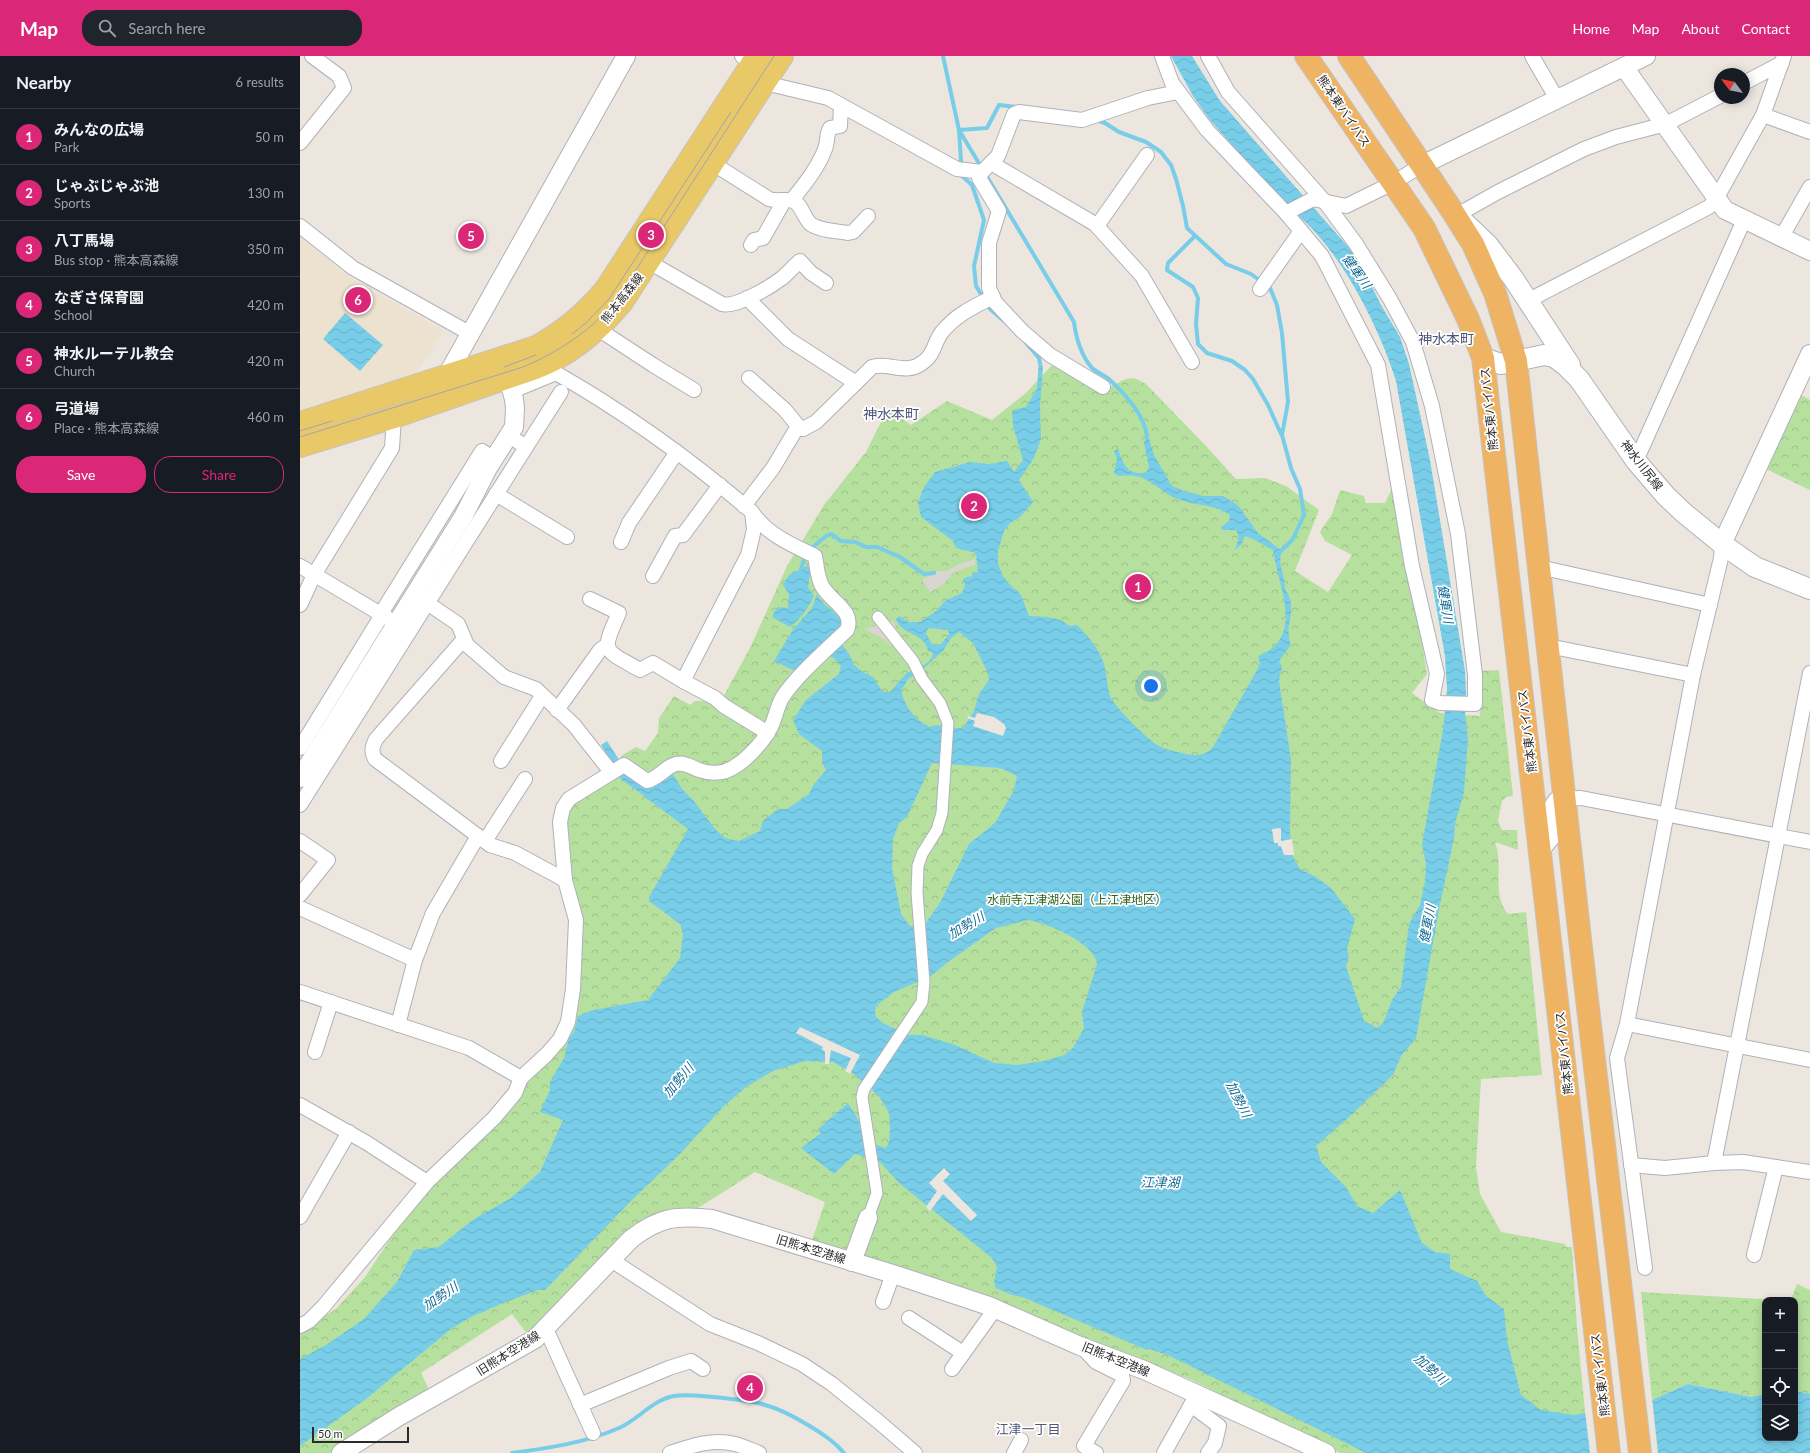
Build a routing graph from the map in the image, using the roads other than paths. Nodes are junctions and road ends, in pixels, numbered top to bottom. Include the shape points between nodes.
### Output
1 (312, 56) edge
2 (626, 56) edge
3 (782, 56) edge
4 (1162, 56) edge
5 (1208, 56) edge
6 (1306, 56) edge
7 (1349, 56) edge
8 (1532, 56) edge
9 (1646, 56) edge
10 (750, 59) edge
11 (1783, 60) edge
12 (1624, 67) junction
13 (1750, 79) edge
14 (764, 83) junction
15 (1178, 92) junction
16 (1557, 99) junction
17 (1714, 99) edge
18 (841, 107) junction
19 (1763, 115) junction
20 (1666, 124) junction
21 (1810, 132) edge
22 (300, 143) edge
23 (1147, 156) dead end
24 (712, 164) junction
25 (1422, 165) junction
26 (986, 167) junction
27 (1393, 183) junction
28 (1810, 187) edge
29 (1716, 199) junction
30 (788, 201) junction
31 (1319, 201) junction
32 (1454, 212) junction
33 (1286, 213) junction
34 (868, 216) dead end
35 (1744, 220) junction
36 (300, 226) edge
37 (1097, 226) junction
38 (1301, 231) junction
39 (1782, 238) junction
40 (751, 245) dead end
41 (1810, 251) edge
42 (649, 262) junction
43 (826, 283) dead end
44 (1260, 289) dead end
45 (993, 297) junction
46 (747, 298) junction
47 (1527, 301) junction
48 (598, 329) junction
49 (471, 334) junction
50 (1810, 354) edge
51 (1483, 358) junction
52 (1516, 361) junction
53 (1192, 362) dead end
54 (507, 376) junction
55 (446, 377) junction
56 (749, 378) dead end
57 (1579, 378) junction
58 (856, 383) junction
59 (1103, 387) dead end
60 (694, 390) dead end
61 (561, 392) dead end
62 (394, 417) junction
63 (300, 423) edge
64 (798, 426) junction
65 (508, 435) junction
66 (300, 446) edge
67 (526, 447) junction
68 (677, 452) junction
69 (494, 459) junction
70 (1636, 461) junction
71 (720, 485) junction
72 (496, 494) junction
73 (748, 509) junction
74 (567, 537) dead end
75 (621, 542) dead end
76 (1722, 544) junction
77 (300, 566) edge
78 (1540, 567) junction
79 (314, 575) junction
80 (653, 576) dead end
81 (1810, 589) edge
82 (421, 599) junction
83 (590, 599) dead end
84 (300, 605) edge
85 (1710, 605) junction
86 (878, 617) dead end
87 (390, 619) junction
88 (464, 639) junction
89 (607, 645) junction
90 (1548, 646) junction
91 (1810, 673) edge
92 (1693, 675) junction
93 (683, 681) junction
94 (542, 696) junction
95 (557, 710) junction
96 (768, 732) junction
97 (300, 748) edge
98 (501, 761) dead end
99 (617, 769) junction
100 (300, 778) edge
101 (525, 779) dead end
102 (1565, 797) junction
103 (300, 806) edge
104 (1667, 815) junction
105 (1778, 836) junction
106 (482, 839) junction
107 (300, 841) edge
108 (1810, 842) edge
109 (1541, 852) junction
110 (565, 880) junction
111 (300, 895) edge
112 (300, 908) edge
113 (415, 960) junction
114 (300, 992) edge
115 (331, 1002) junction
116 (1627, 1024) junction
117 (398, 1025) junction
118 (1736, 1045) junction
119 (315, 1052) dead end
120 (1617, 1058) junction
121 (1810, 1060) edge
122 (1595, 1062) junction
123 (521, 1078) junction
124 (300, 1105) edge
125 (348, 1132) junction
126 (1714, 1162) junction
127 (1631, 1165) junction
128 (1776, 1167) junction
129 (1810, 1172) edge
130 (427, 1182) junction
131 (300, 1216) edge
132 (868, 1218) joint
133 (1754, 1255) dead end
134 (611, 1260) junction
135 (852, 1262) junction
136 (1645, 1268) dead end
137 (893, 1274) junction
138 (883, 1302) dead end
139 (995, 1309) junction
140 (909, 1318) dead end
141 (300, 1326) edge
142 (546, 1329) junction
143 (1080, 1346) junction
144 (963, 1353) junction
145 (703, 1369) dead end
146 (952, 1369) dead end
147 (1194, 1400) junction
148 (580, 1404) junction
149 (592, 1433) dead end
150 (1021, 1440) dead end
151 (1086, 1451) edge
152 (679, 1452) edge
153 (341, 1453) edge
154 (759, 1453) edge
155 (915, 1453) edge
156 (1014, 1453) edge
157 (1164, 1453) edge
158 (1208, 1453) edge
159 (1326, 1453) edge
160 (1609, 1453) edge
161 (1640, 1453) edge

1 - 22 street via 339,76 344,88
2 - 49 street
3 - 14 main road, 熊本高森線
4 - 15 street
5 - 31 street via 1228,92
6 - 27 highway, 熊本東バイパス
7 - 25 highway
8 - 16 street
9 - 12 street
10 - 14 street
10 - 54 main road, 熊本高森線 via 606,290 566,329 536,347
11 - 13 street
11 - 19 street
12 - 16 street
12 - 20 street
14 - 18 street via 828,98
14 - 24 main road, 熊本高森線
15 - 26 street via 1148,98 1082,120 1019,112 1014,114 998,156
15 - 33 street via 1207,130
16 - 25 street
17 - 20 street
18 - 26 street via 957,169
18 - 30 street via 840,126 830,128 825,149 811,176
19 - 21 street
19 - 29 street
20 - 29 street
20 - 32 street via 1616,137 1584,149
23 - 37 street
24 - 30 street via 769,199
24 - 42 main road, 熊本高森線
25 - 27 street
25 - 32 highway
26 - 37 street
26 - 45 street via 980,178 999,211 989,243 990,288
27 - 31 street via 1346,206
27 - 51 highway, 熊本東バイパス via 1424,228 1468,319
28 - 39 street
29 - 35 street via 1726,210
29 - 47 street via 1709,207
30 - 34 street via 796,203 808,221 818,228 853,232
30 - 40 street via 763,238 754,240
31 - 33 street
31 - 38 street via 1360,250 1413,342 1432,406 1458,534 1475,675 1475,704 1440,703 1432,700 1437,674 1412,566 1378,365 1322,256
32 - 47 main road via 1488,245
32 - 52 highway via 1473,244 1495,293
33 - 38 street
35 - 39 street
35 - 70 street
36 - 49 street via 354,268
37 - 53 street via 1142,276
38 - 44 street
39 - 41 street
42 - 46 street via 722,304 728,306
42 - 48 main road, 熊本高森線 via 622,302
43 - 46 street via 811,273 800,261 781,278
45 - 58 street via 960,314 949,324 927,360 915,367 904,368 879,364 872,367
45 - 59 street via 1022,331 1050,355
46 - 58 street via 788,338
47 - 57 main road
48 - 54 main road, 熊本高森線 via 553,361
48 - 60 street
49 - 55 street
50 - 76 street
51 - 52 main road, 神水川尻線 via 1501,364
51 - 109 highway, 熊本東バイパス
52 - 57 main road, 神水川尻線 via 1544,355 1554,357
52 - 78 highway
54 - 55 main road, 熊本高森線
54 - 62 main road, 熊本高森線
54 - 65 street via 515,414 514,427
54 - 68 street via 556,373 594,395
55 - 63 main road, 熊本高森線
56 - 64 street via 785,410
57 - 70 main road, 神水川尻線
58 - 64 street via 816,422 803,429
61 - 67 street
62 - 66 main road, 熊本高森線
62 - 79 street via 392,448
64 - 73 street
65 - 67 street
65 - 69 street
67 - 72 street
68 - 71 street
68 - 75 street via 629,523
69 - 82 street
69 - 87 street via 482,451 385,607
70 - 76 main road, 神水川尻線 via 1671,500
71 - 73 street
71 - 80 street via 683,535 675,536
72 - 74 street
72 - 82 street
73 - 93 street via 754,529 748,556
73 - 96 street via 764,527 815,556 821,584 826,593 847,613 850,622 847,630 804,671 782,698
76 - 81 main road, 神水川尻線 via 1755,567
76 - 85 street
77 - 79 street
78 - 85 street
78 - 90 highway
79 - 84 street
79 - 87 street
82 - 87 street
82 - 88 street via 458,624
82 - 103 street
83 - 89 street via 619,613 608,636
85 - 92 street
86 - 132 street via 913,661 922,679 940,703 948,723 942,813 937,830 922,854 918,866 917,893 924,982 922,1002 863,1093 877,1193
87 - 97 street
87 - 100 street
88 - 94 street via 467,645 504,678 536,690
88 - 106 street via 376,739 372,753 375,758
89 - 93 street via 610,652 640,670 653,663
89 - 95 street via 600,650
90 - 92 street
90 - 102 highway
91 - 105 street
92 - 104 street
93 - 96 street
94 - 95 street
94 - 98 street
95 - 99 street
96 - 99 street via 753,751 734,767 719,774 699,770 690,765 676,764 655,779 647,781
99 - 110 street via 569,798 563,808 560,822
101 - 106 street
102 - 104 street
102 - 109 street via 1556,799 1550,805 1552,839
102 - 122 highway
104 - 105 street
104 - 116 street
105 - 108 street
105 - 118 street
106 - 110 street via 490,845 516,853
106 - 113 street via 433,914
107 - 111 street via 328,860
109 - 160 highway, 熊本東バイパス
110 - 123 street via 576,920 573,989 568,1022 556,1044
112 - 113 street
113 - 117 street
114 - 115 street
115 - 117 street
115 - 119 street
116 - 118 street
116 - 120 street
117 - 123 street via 469,1048
118 - 121 street
118 - 126 street
120 - 122 street
120 - 127 street
122 - 161 highway
123 - 130 street via 515,1093 494,1118
124 - 125 street
125 - 130 street
125 - 131 street
126 - 127 street via 1665,1168
126 - 128 street via 1743,1162
127 - 136 street
128 - 129 street
128 - 133 street
130 - 141 street via 323,1307
132 - 135 street
134 - 135 street, 旧熊本空港線 via 645,1228 672,1218 689,1216 712,1219
134 - 142 street, 旧熊本空港線
134 - 155 street via 710,1324 802,1364 838,1389
135 - 137 street, 旧熊本空港線
137 - 138 street
137 - 139 street, 旧熊本空港線
139 - 143 street, 旧熊本空港線
139 - 144 street
140 - 144 street
142 - 148 street
142 - 153 street, 旧熊本空港線 via 535,1339 398,1417
143 - 147 street, 旧熊本空港線 via 1144,1370
143 - 151 street via 1096,1362 1122,1376 1123,1381
144 - 146 street
145 - 148 street via 691,1361
147 - 157 street
147 - 158 street via 1219,1426 1215,1443
147 - 159 street, 旧熊本空港線
148 - 149 street
150 - 156 street
152 - 154 street via 696,1445 722,1442 736,1444

